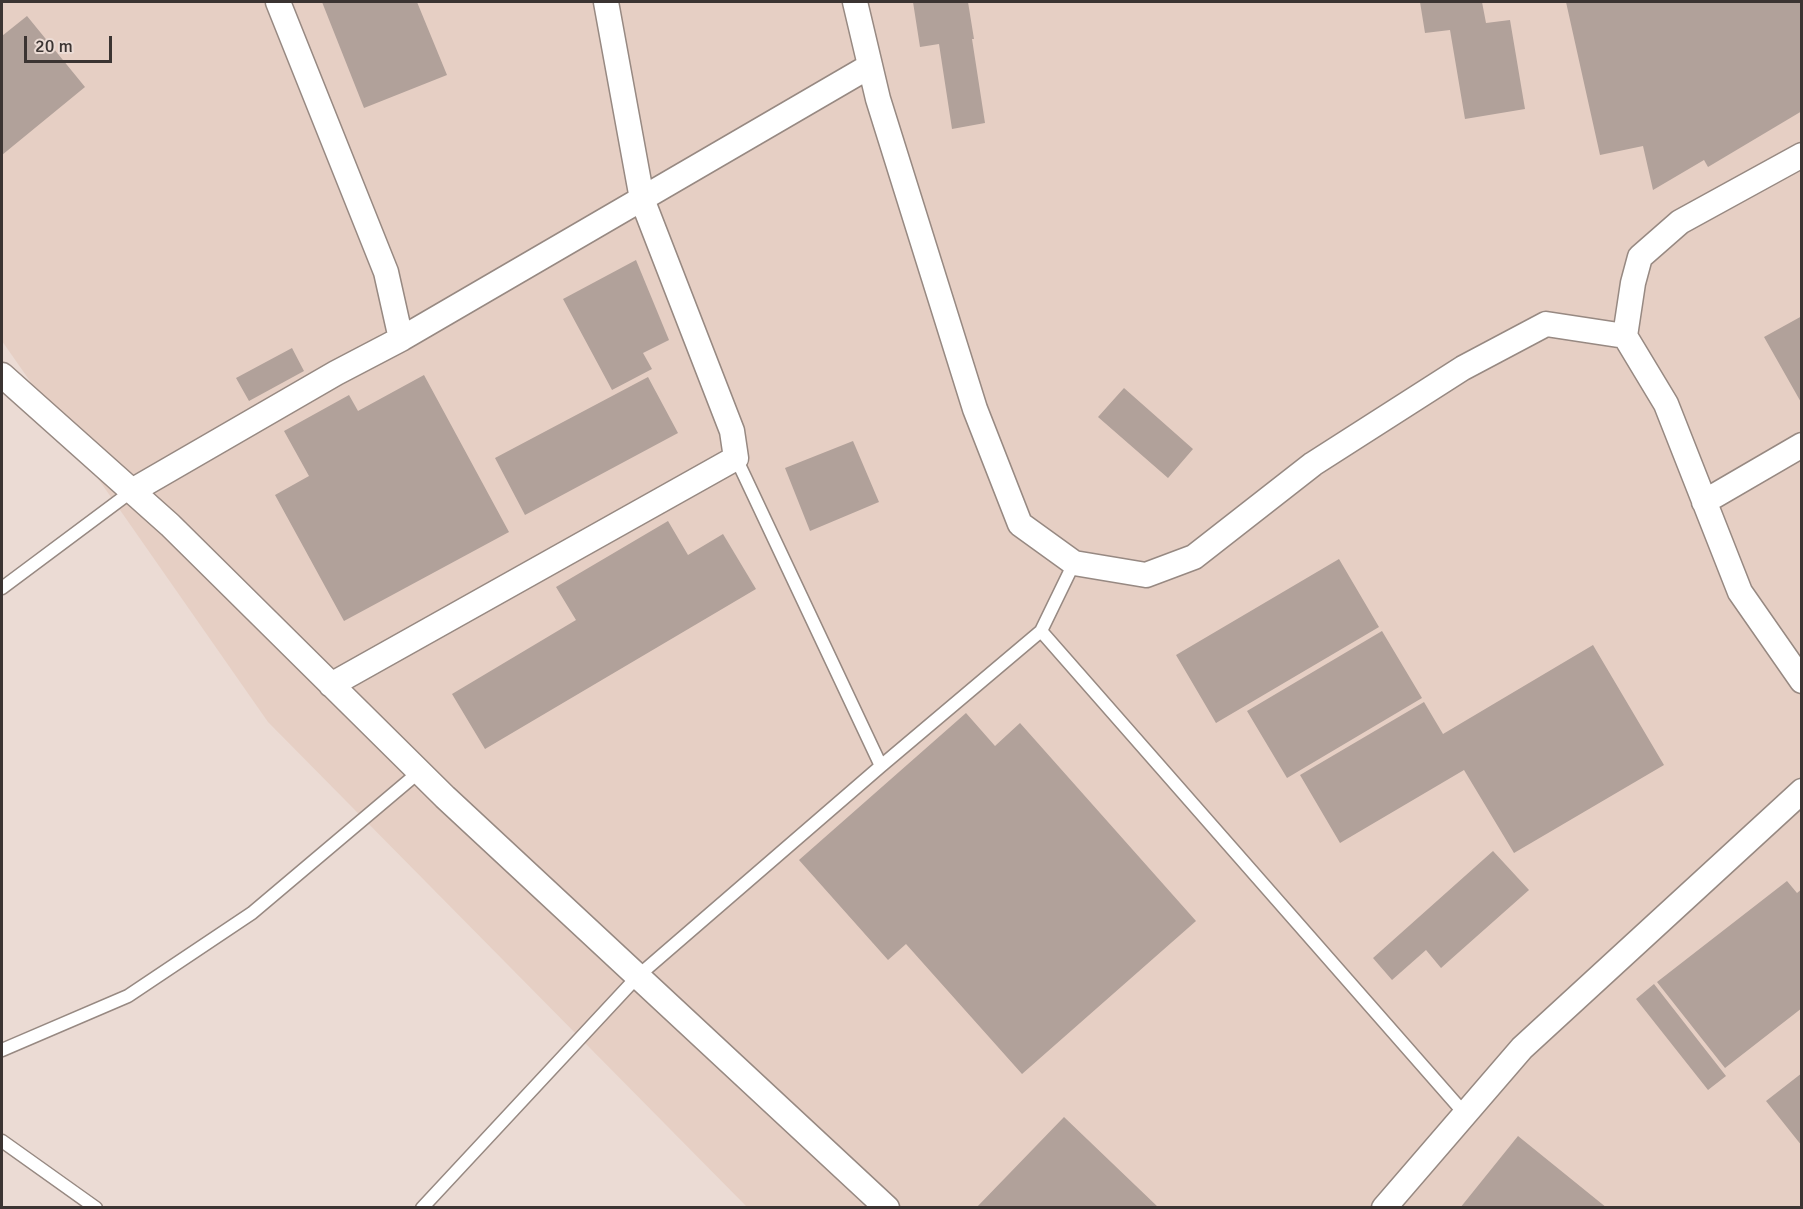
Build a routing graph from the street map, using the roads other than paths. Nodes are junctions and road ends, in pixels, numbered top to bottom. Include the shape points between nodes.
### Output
1 (278, 2) edge
2 (606, 2) edge
3 (855, 2) edge
4 (870, 66) junction
5 (1802, 155) edge
6 (642, 199) junction
7 (1625, 336) junction
8 (401, 339) junction
9 (2, 375) edge
10 (1802, 445) edge
11 (736, 458) junction
12 (132, 491) junction
13 (1704, 502) junction
14 (1074, 563) junction
15 (2, 588) edge
16 (1041, 631) junction
17 (1802, 681) edge
18 (331, 685) junction
19 (881, 766) junction
20 (419, 772) junction
21 (1802, 791) edge
22 (638, 976) junction
23 (2, 1050) edge
24 (1465, 1114) junction
25 (2, 1141) edge
26 (96, 1208) edge
27 (422, 1208) edge
28 (887, 1208) edge
29 (1384, 1208) edge

1 - 8 street via 386,272
2 - 6 street
3 - 4 street
4 - 6 street
4 - 14 street via 975,409 1020,524
5 - 7 street via 1680,222 1641,257
6 - 8 street
6 - 11 street via 732,431
7 - 13 street via 1666,404
7 - 14 street via 1546,324 1463,368 1313,464 1194,556 1146,575
8 - 12 street
9 - 12 street
10 - 13 street
11 - 18 street
11 - 19 lane
12 - 15 lane
12 - 18 street
13 - 17 street via 1740,592
14 - 16 lane
16 - 19 lane
16 - 24 lane
18 - 20 street
19 - 22 lane
20 - 22 street
20 - 23 lane via 252,913 147,984 128,996
21 - 24 street via 1522,1048
22 - 27 lane
22 - 28 street
24 - 29 street
25 - 26 lane

